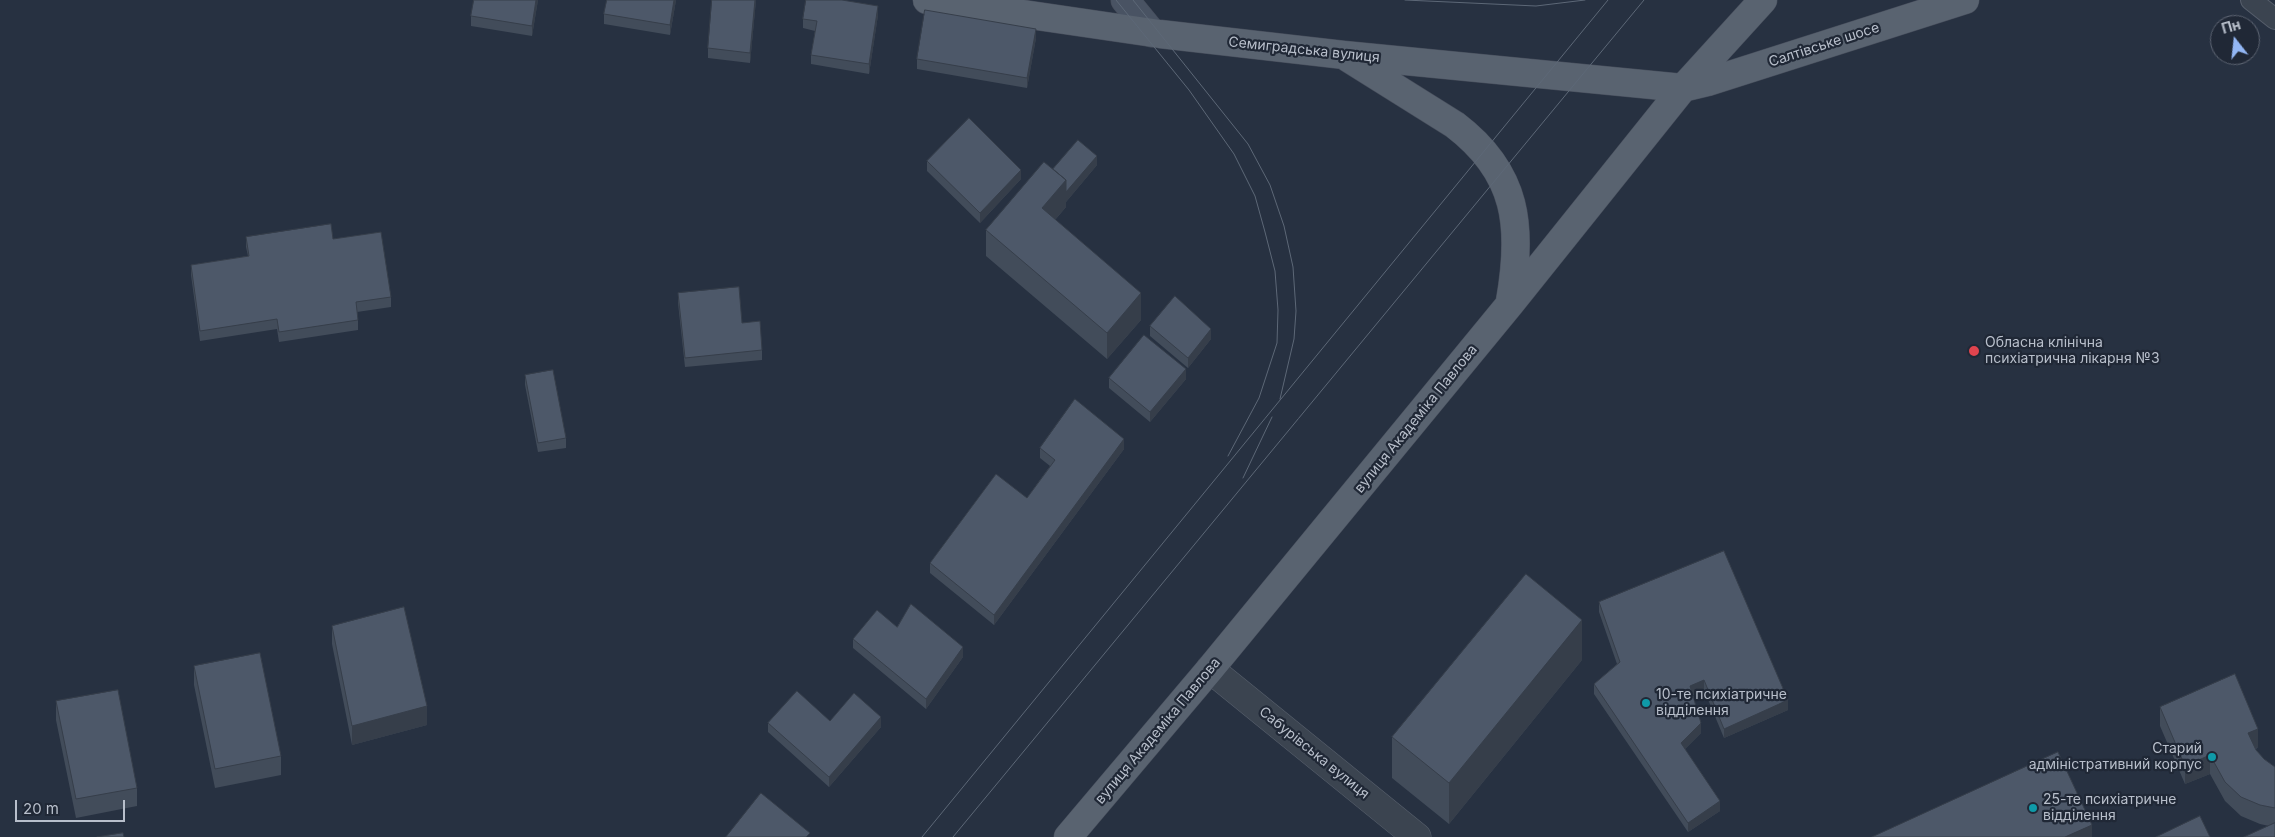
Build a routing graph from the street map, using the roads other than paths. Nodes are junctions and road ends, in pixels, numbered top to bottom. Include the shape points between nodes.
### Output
1 (927, 0) edge
2 (1125, 0) edge
3 (1763, 0) edge
4 (1914, 0) edge
5 (2251, 0) edge
6 (1961, 1) edge
7 (2275, 19) edge
8 (1152, 32) junction
9 (1344, 56) junction
10 (1683, 88) junction
11 (1510, 304) junction
12 (1210, 669) junction
13 (1068, 837) edge
14 (1417, 837) edge

1 - 8 main road, Семиградська вулиця
2 - 8 main road
3 - 10 main road, вулиця Академіка Павлова
4 - 6 main road
5 - 7 lane
6 - 10 main road, Салтівське шосе
8 - 9 main road, Семиградська вулиця
9 - 10 main road, Семиградська вулиця
9 - 11 main road via 1455,125 1471,137 1490,159 1510,196 1516,221 1516,269
10 - 11 main road, вулиця Академіка Павлова
11 - 12 main road, вулиця Академіка Павлова
12 - 13 main road, вулиця Академіка Павлова
12 - 14 street, Сабурівська вулиця

